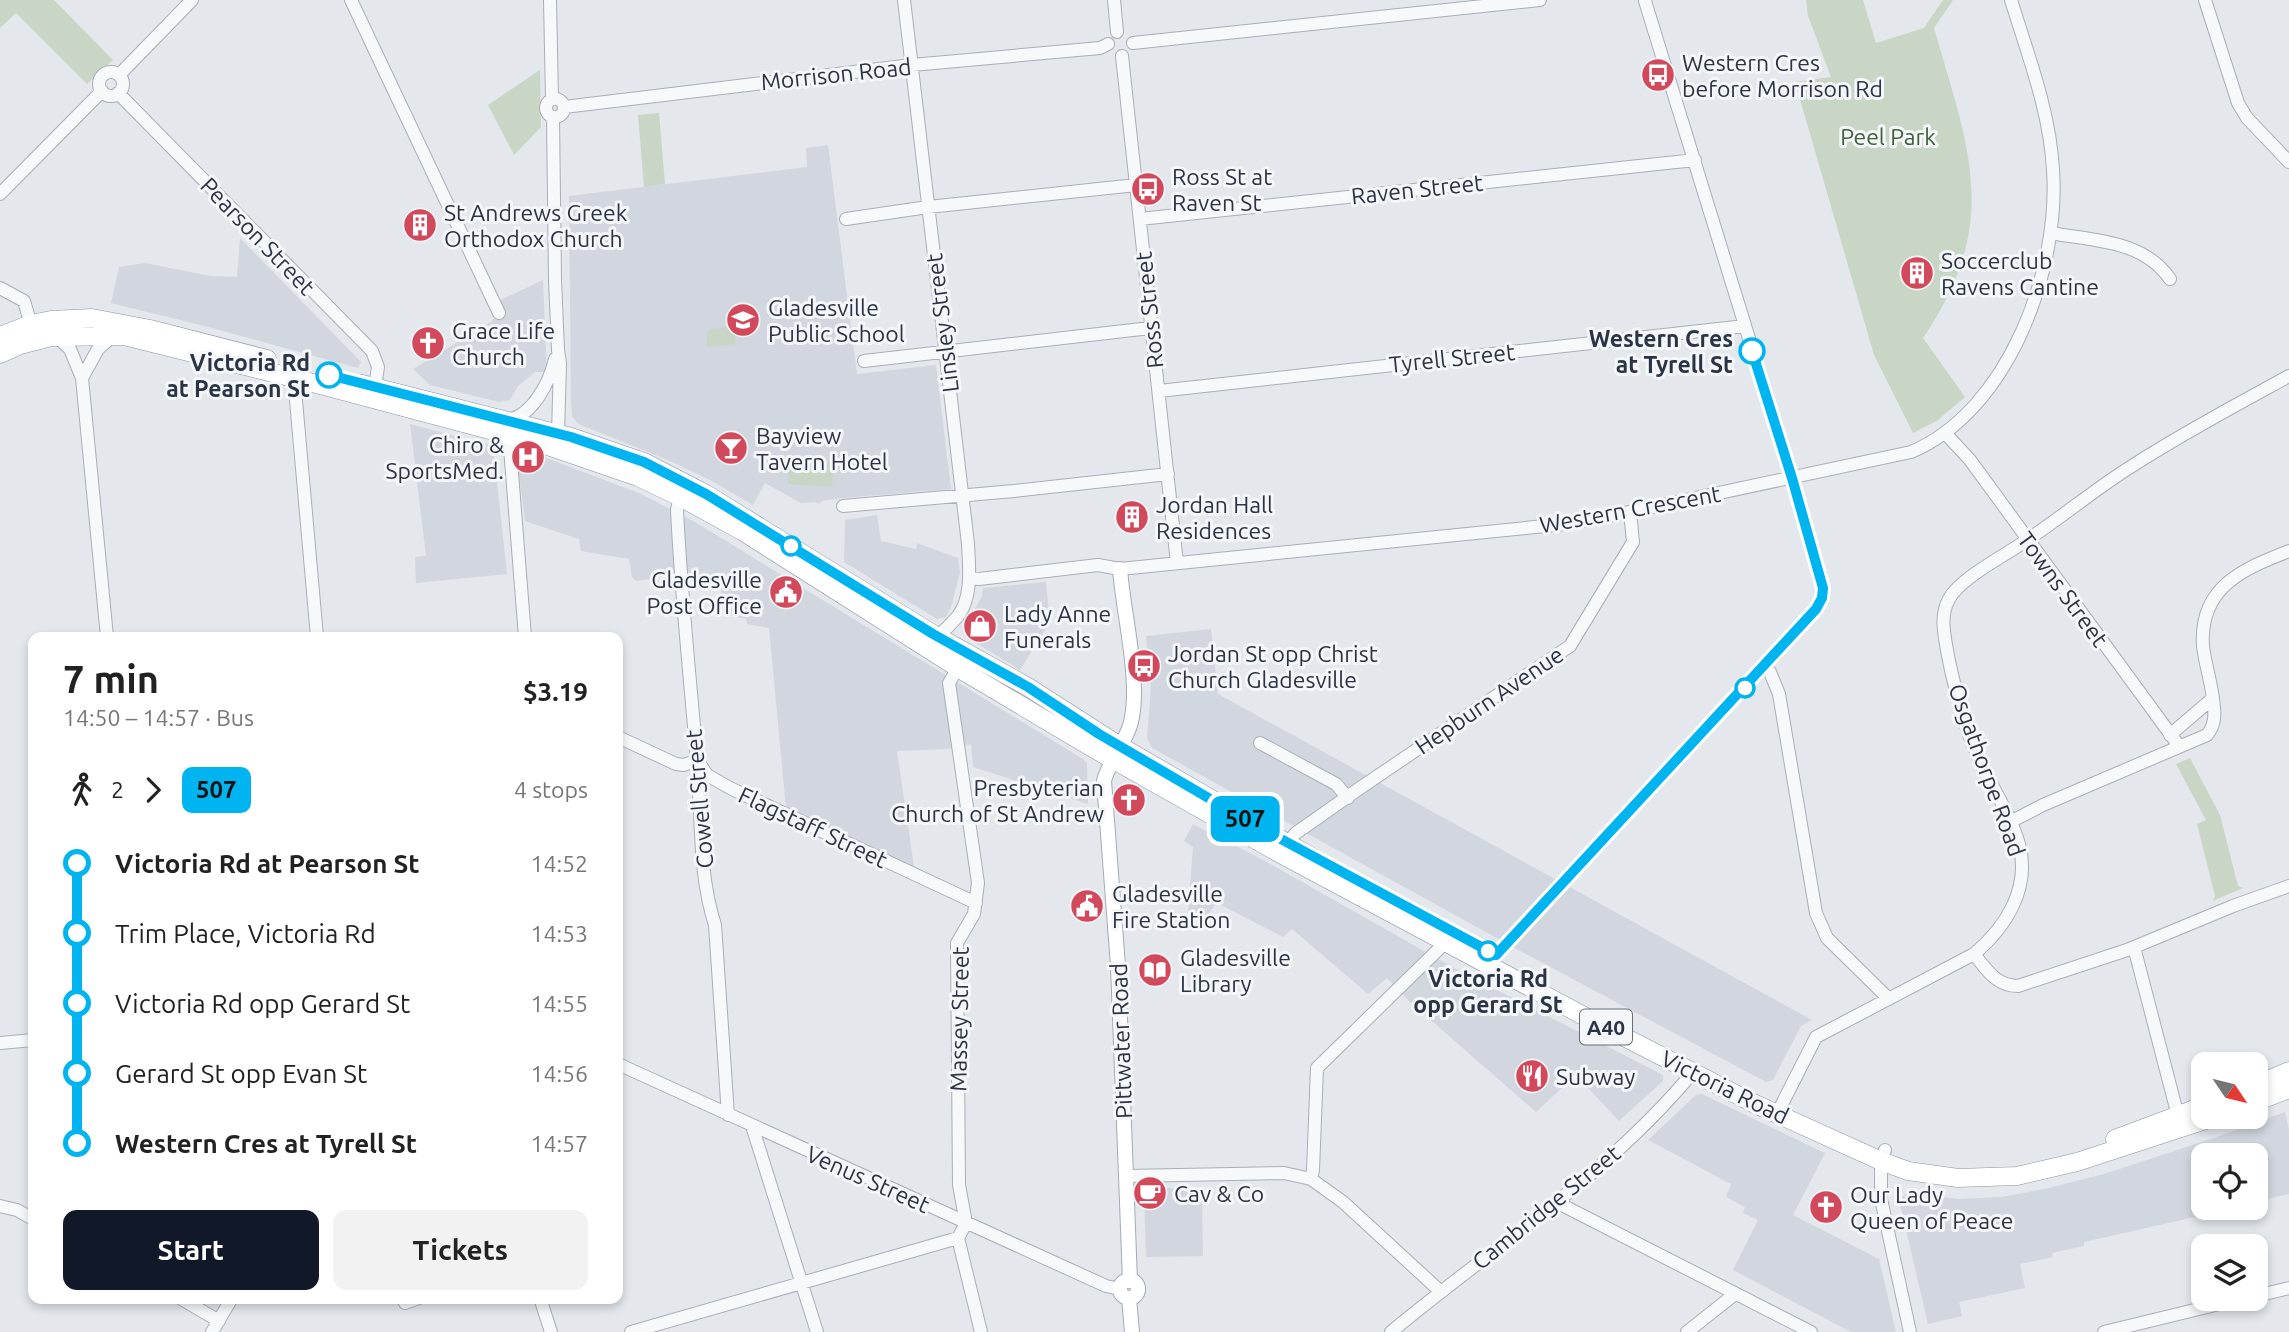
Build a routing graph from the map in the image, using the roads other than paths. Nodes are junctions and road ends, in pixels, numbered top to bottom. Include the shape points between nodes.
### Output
1 (191, 0) edge
2 (351, 0) edge
3 (550, 0) edge
4 (904, 0) edge
5 (1114, 0) edge
6 (1540, 0) edge
7 (1646, 0) edge
8 (2011, 0) edge
9 (2205, 0) edge
10 (1117, 32) junction
11 (1133, 43) junction
12 (1108, 44) junction
13 (1122, 56) junction
14 (912, 65) junction
15 (119, 75) junction
16 (102, 91) junction
17 (118, 93) junction
18 (552, 99) junction
19 (564, 107) junction
20 (553, 117) junction
21 (1695, 160) junction
22 (2289, 162) edge
23 (1136, 185) junction
24 (0, 194) edge
25 (928, 206) junction
26 (845, 219) dead end
27 (1140, 219) junction
28 (2051, 233) junction
29 (2170, 279) dead end
30 (0, 288) edge
31 (499, 313) dead end
32 (1745, 326) junction
33 (1150, 328) junction
34 (33, 332) junction
35 (0, 336) edge
36 (113, 336) junction
37 (57, 337) junction
38 (558, 350) junction
39 (945, 351) junction
40 (0, 354) edge
41 (864, 361) dead end
42 (2289, 376) edge
43 (82, 378) junction
44 (294, 378) junction
45 (375, 387) junction
46 (1159, 391) junction
47 (506, 428) junction
48 (558, 433) junction
49 (1946, 433) junction
50 (542, 444) junction
51 (1168, 474) junction
52 (1792, 478) junction
53 (683, 490) junction
54 (963, 496) junction
55 (843, 506) dead end
56 (1630, 512) junction
57 (2027, 541) junction
58 (2289, 551) edge
59 (1177, 563) junction
60 (1121, 569) junction
61 (970, 578) junction
62 (107, 632) edge
63 (317, 632) edge
64 (525, 632) edge
65 (938, 636) junction
66 (1765, 666) junction
67 (958, 668) junction
68 (2213, 698) junction
69 (2170, 735) junction
70 (623, 739) edge
71 (1260, 743) dead end
72 (2179, 746) junction
73 (1116, 753) junction
74 (697, 760) junction
75 (1348, 798) junction
76 (2010, 822) junction
77 (1287, 843) junction
78 (2289, 886) edge
79 (976, 903) junction
80 (1447, 941) junction
81 (2134, 947) junction
82 (1974, 954) junction
83 (1496, 955) junction
84 (1889, 999) junction
85 (28, 1040) edge
86 (0, 1043) edge
87 (623, 1066) edge
88 (2289, 1071) edge
89 (1693, 1072) junction
90 (2268, 1080) edge
91 (2289, 1089) edge
92 (2268, 1097) edge
93 (1782, 1104) junction
94 (2191, 1111) edge
95 (728, 1115) junction
96 (2178, 1116) junction
97 (2191, 1125) edge
98 (752, 1126) junction
99 (1883, 1156) junction
100 (1126, 1176) junction
101 (1311, 1179) junction
102 (1559, 1203) junction
103 (0, 1206) edge
104 (28, 1216) edge
105 (966, 1223) junction
106 (958, 1238) junction
107 (803, 1283) junction
108 (2289, 1288) edge
109 (1126, 1289) junction
110 (1440, 1291) junction
111 (2268, 1293) edge
112 (1735, 1294) junction
113 (188, 1304) edge
114 (229, 1304) edge
115 (542, 1304) edge
116 (2191, 1311) edge
117 (216, 1326) edge
118 (551, 1332) edge
119 (631, 1332) edge
120 (817, 1332) edge
121 (981, 1332) edge
122 (1132, 1332) edge
123 (1391, 1332) edge
124 (1687, 1332) edge
125 (1811, 1332) edge
126 (1910, 1332) edge
127 (2104, 1332) edge

1 - 15 street
2 - 31 street
3 - 18 street
4 - 14 street, Linsley Street
5 - 10 street
6 - 11 street
7 - 21 street
8 - 28 street, Western Crescent via 2049,135 2054,192
9 - 22 street via 2238,103
10 - 11 street via 1129,35
10 - 12 street
11 - 13 street
12 - 13 street via 1114,54
12 - 14 street, Morrison Road
13 - 23 street, Ross Street
14 - 19 street, Morrison Road
14 - 25 street, Linsley Street
15 - 16 street via 104,75 99,84
15 - 17 street via 122,86
16 - 17 street
16 - 24 street
17 - 45 street, Pearson Street via 372,351 379,367
18 - 19 street
18 - 20 street via 546,108
19 - 20 street via 561,115
20 - 38 street
21 - 27 street, Raven Street
21 - 32 street
23 - 25 street
23 - 27 street, Ross Street
25 - 26 street
25 - 39 street, Linsley Street
27 - 33 street, Ross Street
28 - 29 street via 2132,248 2157,262
28 - 49 street, Western Crescent via 2036,298 2016,343 1983,394
30 - 34 street via 24,301
32 - 46 street, Tyrell Street
32 - 52 street
33 - 39 street
33 - 46 street, Ross Street
34 - 35 highway, Victoria Road / A40
34 - 37 highway, Victoria Road / A40
34 - 40 highway, Victoria Road / A40
34 - 45 highway, Victoria Road / A40 via 73,318 119,322
36 - 37 highway, Victoria Road / A40
36 - 43 street via 97,349
36 - 44 highway, Victoria Road / A40
37 - 43 street via 70,349
38 - 47 street via 552,371 527,411
38 - 48 street
39 - 41 street
39 - 54 street, Linsley Street
42 - 57 street, Osgathorpe Road via 2183,434
43 - 62 street
44 - 47 highway, Victoria Road / A40
44 - 63 street
45 - 47 highway, Victoria Road / A40
46 - 51 street, Ross Street
47 - 48 highway, Victoria Road / A40
47 - 50 highway, Victoria Road / A40
47 - 64 street
48 - 50 street
48 - 53 highway, Victoria Road / A40 via 644,462
49 - 52 street, Western Crescent via 1911,452
49 - 57 street, Towns Street
50 - 53 highway, Victoria Road / A40
51 - 54 street
51 - 59 street, Ross Street
52 - 56 street, Western Crescent
52 - 66 street via 1822,598
53 - 65 highway, Victoria Road / A40
53 - 67 highway, Victoria Road / A40
53 - 74 street, Cowell Street via 677,517
54 - 55 street
54 - 61 street, Linsley Street
56 - 59 street, Western Crescent via 1565,524
56 - 75 street, Hepburn Avenue via 1633,542 1570,646
57 - 69 street, Towns Street
57 - 76 street, Osgathorpe Road via 1962,583 1950,595 1943,617 1952,676 1970,736
58 - 68 street via 2246,568 2228,581 2214,600 2203,638
59 - 60 street, Western Crescent
60 - 61 street, Western Crescent via 1098,565
60 - 73 main road, Pittwater Road via 1133,706 1131,722
61 - 65 street, Linsley Street via 961,611
65 - 73 highway, Victoria Road / A40 via 1028,687
66 - 83 street
66 - 84 street via 1779,694 1816,913 1827,938
67 - 73 highway, Victoria Road / A40
67 - 79 street, Massey Street via 949,683 976,859
68 - 69 street
68 - 72 street via 2210,732
69 - 72 street, Towns Street
70 - 74 street via 669,761 684,765
71 - 75 street via 1336,784
72 - 76 street
73 - 77 highway, Victoria Road / A40
73 - 80 highway, Victoria Road / A40 via 1301,865
73 - 100 main road, Pittwater Road via 1104,781 1118,966
74 - 79 street, Flagstaff Street via 707,775 724,785
74 - 95 street, Cowell Street via 707,902 715,925
75 - 77 street, Hepburn Avenue
76 - 82 street, Osgathorpe Road via 2021,856 2018,894 1997,933
77 - 83 highway, Victoria Road / A40
78 - 81 street
79 - 105 street, Massey Street via 957,943 959,1185
80 - 89 highway, Victoria Road / A40
80 - 101 street via 1317,1068
81 - 82 street via 2018,986 1996,980
81 - 96 street
82 - 84 street, Osgathorpe Road
83 - 93 highway, Victoria Road / A40
84 - 93 street, Osgathorpe Road via 1816,1037
85 - 86 street
87 - 95 street, Venus Street
88 - 90 highway
89 - 99 highway, Victoria Road / A40
89 - 102 street, Cambridge Street via 1671,1099
91 - 92 highway
93 - 99 highway, Victoria Road / A40
94 - 96 highway, Victoria Road / A40
95 - 98 street, Venus Street
96 - 99 highway, Victoria Road / A40 via 2096,1146 2016,1165 1940,1166
97 - 99 highway, Victoria Road / A40 via 2077,1163 1978,1179 1908,1171
98 - 105 street, Venus Street
98 - 107 street
99 - 126 street via 1881,1199
100 - 101 street via 1284,1173
100 - 109 main road, Pittwater Road
101 - 110 street via 1343,1202
102 - 110 street, Cambridge Street
102 - 112 street
103 - 104 street
105 - 106 street
105 - 109 street, Venus Street via 1105,1286
106 - 107 street
106 - 121 street
107 - 119 street
107 - 120 street
108 - 111 street
109 - 122 main road, Pittwater Road
110 - 123 street, Cambridge Street
112 - 124 street
112 - 125 street
113 - 117 street
114 - 117 street
115 - 118 street
116 - 127 street

